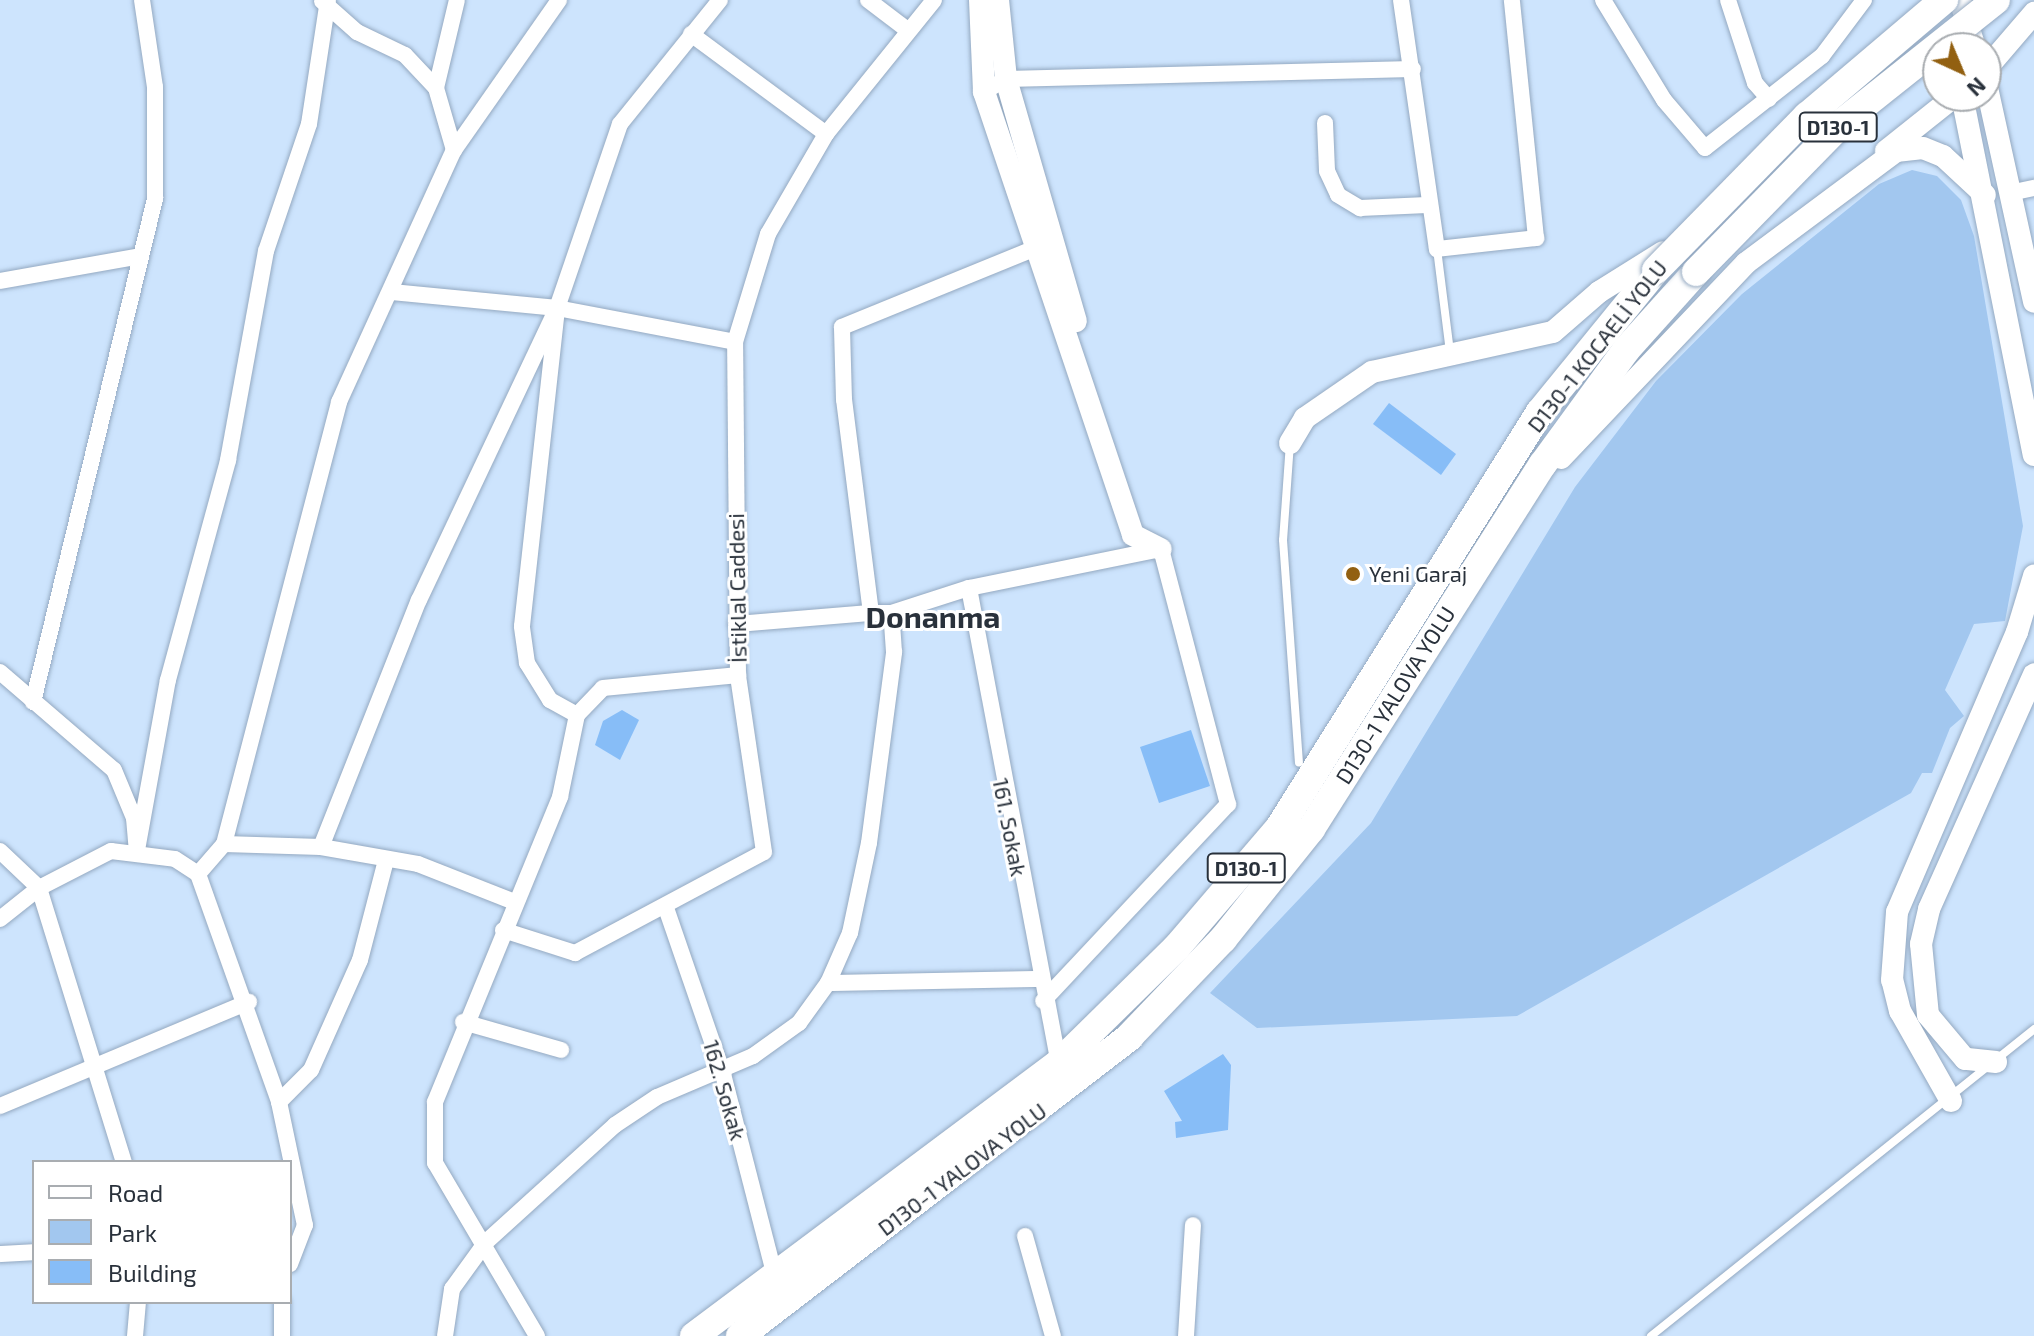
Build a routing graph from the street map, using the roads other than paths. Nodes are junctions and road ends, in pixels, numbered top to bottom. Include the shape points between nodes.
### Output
1 (142, 0) edge
2 (457, 0) edge
3 (559, 0) edge
4 (720, 0) edge
5 (868, 0) edge
6 (934, 0) edge
7 (980, 0) edge
8 (998, 0) edge
9 (1401, 0) edge
10 (1512, 0) edge
11 (1603, 0) edge
12 (1728, 0) edge
13 (1864, 0) edge
14 (1930, 0) edge
15 (1944, 0) edge
16 (1960, 0) edge
17 (1996, 0) edge
18 (324, 1) edge
19 (2034, 13) edge
20 (906, 29) junction
21 (1941, 32) edge
22 (1970, 32) edge
23 (691, 34) junction
24 (2002, 50) edge
25 (1413, 69) junction
26 (1006, 79) junction
27 (436, 88) junction
28 (984, 92) junction
29 (1769, 99) junction
30 (1935, 112) edge
31 (1966, 112) edge
32 (1992, 112) edge
33 (1325, 123) dead end
34 (826, 134) junction
35 (454, 150) junction
36 (2034, 188) edge
37 (2010, 193) junction
38 (1985, 195) junction
39 (1830, 197) junction
40 (1427, 205) junction
41 (1693, 229) junction
42 (1046, 243) junction
43 (1437, 249) junction
44 (141, 256) junction
45 (0, 281) edge
46 (392, 292) junction
47 (2034, 298) edge
48 (557, 308) junction
49 (735, 342) junction
50 (1451, 356) junction
51 (2032, 428) edge
52 (1290, 443) joint
53 (2034, 455) edge
54 (1513, 508) junction
55 (1161, 549) junction
56 (2034, 576) edge
57 (969, 588) junction
58 (871, 613) junction
59 (891, 613) junction
60 (736, 624) junction
61 (0, 672) edge
62 (2034, 674) edge
63 (738, 675) junction
64 (33, 702) junction
65 (1981, 707) junction
66 (577, 715) junction
67 (2015, 719) junction
68 (1299, 762) dead end
69 (224, 844) junction
70 (321, 847) junction
71 (137, 850) junction
72 (0, 851) edge
73 (386, 860) junction
74 (198, 874) junction
75 (39, 888) junction
76 (512, 901) junction
77 (666, 908) junction
78 (0, 919) edge
79 (503, 930) junction
80 (1039, 979) junction
81 (828, 983) junction
82 (1043, 1001) junction
83 (249, 1002) junction
84 (463, 1022) junction
85 (2034, 1029) edge
86 (561, 1050) dead end
87 (1996, 1062) junction
88 (1059, 1063) junction
89 (100, 1066) junction
90 (723, 1074) junction
91 (1951, 1101) junction
92 (279, 1102) junction
93 (0, 1106) edge
94 (124, 1160) edge
95 (291, 1160) edge
96 (292, 1164) edge
97 (1193, 1225) dead end
98 (1025, 1236) dead end
99 (486, 1242) junction
100 (32, 1252) edge
101 (0, 1254) edge
102 (292, 1259) edge
103 (775, 1276) junction
104 (138, 1304) edge
105 (282, 1304) edge
106 (135, 1336) edge
107 (282, 1336) edge
108 (445, 1336) edge
109 (537, 1336) edge
110 (694, 1336) edge
111 (740, 1336) edge
112 (1053, 1336) edge
113 (1186, 1336) edge
114 (1651, 1336) edge

1 - 44 street via 155,87 155,199
2 - 27 street
3 - 35 street
4 - 23 street
5 - 20 street
6 - 20 street, İstiklal Caddesi
7 - 28 main road
8 - 26 main road
9 - 25 street
10 - 43 street via 1536,238
11 - 29 street via 1664,100 1705,148
12 - 29 street via 1755,83
13 - 29 street via 1822,56
14 - 21 main road
15 - 41 highway, D130-1 KOCAELİ YOLU / D130-1, bridge via 1807,116
16 - 22 main road
17 - 54 highway, D130-1 YALOVA YOLU / D130-1, bridge via 1844,121 1696,272 1626,350
18 - 27 street via 357,32 405,55
18 - 71 street via 309,124 266,251 228,460 168,680
19 - 24 main road
20 - 34 street, İstiklal Caddesi
23 - 34 street
23 - 48 street via 620,124
25 - 26 street
25 - 40 street
26 - 28 street
26 - 42 main road
27 - 35 street
28 - 42 main road
30 - 39 main road
31 - 38 main road
32 - 37 main road
33 - 40 street via 1327,171 1338,195 1360,208
34 - 49 street, İstiklal Caddesi via 768,234
35 - 46 street
36 - 37 street
37 - 47 main road
38 - 39 main road via 1923,148 1896,151
38 - 51 main road
39 - 54 main road via 1746,263
40 - 43 street
41 - 50 main road via 1553,332
41 - 88 highway, D130-1 KOCAELİ YOLU / D130-1, bridge via 1540,412 1279,828 1177,947
42 - 55 main road via 1143,538
42 - 58 street via 842,327 844,400
43 - 50 lane
44 - 45 street
44 - 64 street
46 - 48 street
46 - 69 street via 339,402
48 - 49 street
48 - 66 street via 522,626 527,663 550,700
48 - 70 street via 419,600
49 - 60 street, İstiklal Caddesi
50 - 52 main road via 1372,372 1305,418
51 - 53 main road
52 - 68 lane via 1283,540
54 - 111 highway, D130-1 YALOVA YOLU / D130-1 via 1311,829 1223,939 1095,1065
55 - 57 street
55 - 82 street via 1228,804
56 - 65 main road
57 - 59 street
57 - 80 street, 161. Sokak
58 - 59 street
58 - 60 street
59 - 81 street via 894,652 869,843 850,933
60 - 63 street, İstiklal Caddesi
61 - 64 street
62 - 67 main road
63 - 66 street, İstiklal Caddesi via 603,688
63 - 77 street via 764,852
64 - 71 street via 114,770 134,818
65 - 67 main road via 1997,725
65 - 91 main road via 1897,912 1892,947 1900,1011
66 - 76 street via 560,797
67 - 87 main road via 1929,909 1921,944 1928,1015 1965,1059
69 - 70 street
69 - 74 street
70 - 73 street
71 - 74 street
71 - 75 street via 111,851
72 - 75 street
73 - 76 street via 418,864
73 - 92 street via 360,960 311,1070
74 - 83 street
75 - 78 street
75 - 89 street
76 - 79 street
77 - 79 street via 575,953
77 - 90 street, 162. Sokak
79 - 84 street
80 - 81 street
80 - 82 street, 161. Sokak
81 - 90 street via 799,1023
82 - 88 street, 161. Sokak
83 - 89 street
83 - 92 street
84 - 86 street
84 - 99 street via 435,1102 435,1163
85 - 87 lane
87 - 91 lane
88 - 103 highway, D130-1 KOCAELİ YOLU / D130-1
89 - 93 street
89 - 94 street
90 - 99 street via 657,1097 615,1125
90 - 103 street, 162. Sokak
91 - 114 lane
92 - 95 street
96 - 102 street via 305,1225
97 - 113 street
98 - 112 street
99 - 108 street via 452,1289
99 - 109 street
100 - 101 street
103 - 110 highway, D130-1 KOCAELİ YOLU / D130-1
104 - 106 street
105 - 107 street

